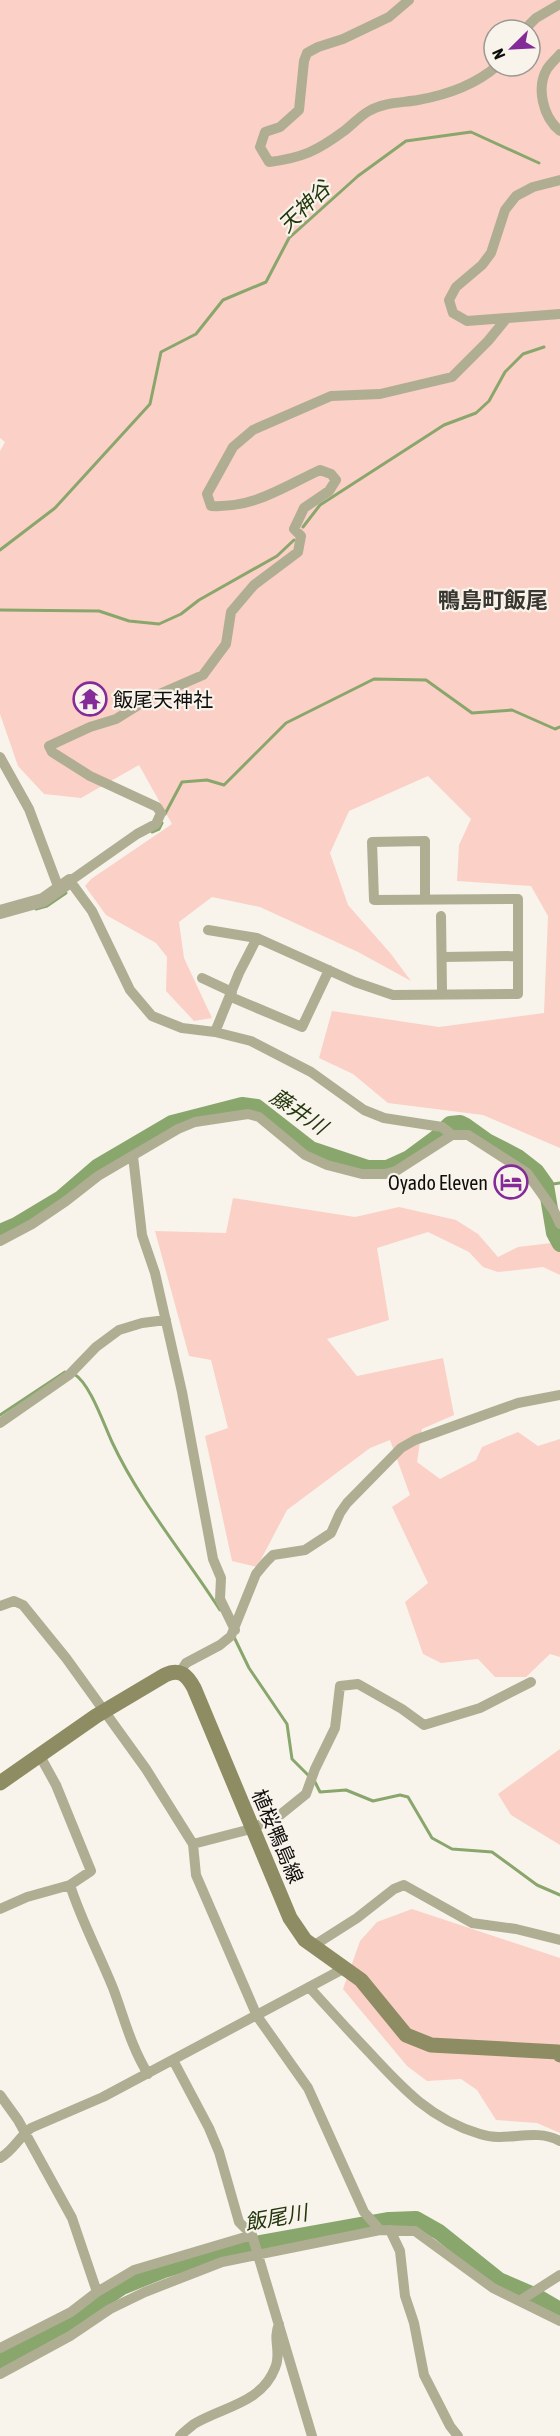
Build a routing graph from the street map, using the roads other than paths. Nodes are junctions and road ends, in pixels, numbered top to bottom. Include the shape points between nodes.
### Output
1 (409, 0) edge
2 (560, 4) edge
3 (536, 18) edge
4 (560, 54) edge
5 (482, 78) edge
6 (560, 131) edge
7 (560, 180) edge
8 (560, 314) edge
9 (506, 319) junction
10 (0, 757) edge
11 (65, 885) junction
12 (425, 900) junction
13 (0, 912) edge
14 (441, 916) dead end
15 (208, 930) dead end
16 (257, 938) junction
17 (518, 956) junction
18 (442, 957) junction
19 (329, 970) junction
20 (202, 978) dead end
21 (442, 990) dead end
22 (232, 994) junction
23 (215, 1032) junction
24 (448, 1131) junction
25 (133, 1156) junction
26 (560, 1224) edge
27 (0, 1240) edge
28 (166, 1320) junction
29 (560, 1395) edge
30 (0, 1423) edge
31 (0, 1606) edge
32 (233, 1632) junction
33 (180, 1672) junction
34 (531, 1682) dead end
35 (104, 1711) junction
36 (40, 1755) junction
37 (0, 1783) edge
38 (251, 1829) junction
39 (193, 1844) junction
40 (70, 1885) junction
41 (0, 1909) edge
42 (560, 1940) edge
43 (313, 1946) junction
44 (343, 1969) junction
45 (309, 1987) junction
46 (257, 2016) junction
47 (560, 2055) edge
48 (173, 2060) junction
49 (148, 2074) junction
50 (0, 2095) edge
51 (24, 2133) junction
52 (560, 2141) edge
53 (0, 2158) edge
54 (385, 2230) junction
55 (252, 2235) junction
56 (258, 2254) junction
57 (560, 2274) edge
58 (97, 2292) junction
59 (524, 2298) junction
60 (560, 2321) edge
61 (279, 2324) junction
62 (0, 2348) edge
63 (0, 2374) edge
64 (180, 2436) edge
65 (312, 2436) edge
66 (458, 2436) edge

1 - 5 street via 389,17 308,53 299,110 280,127 265,132 260,147 268,162 297,158 322,146 369,111 388,103 456,90
2 - 3 street
4 - 6 street via 542,82 549,120
7 - 9 street via 516,196 505,210 491,253 456,287 449,300 453,312 467,321
8 - 9 street
9 - 11 street via 452,377 380,394 331,396 253,430 233,447 207,494 211,506 229,507 265,498 320,470 336,480 329,491 304,508 294,529 301,536 298,552 254,585 231,612 226,644 203,675 148,699 116,719 49,746 52,752 90,776 157,807 161,813 156,824
10 - 11 street
11 - 13 street via 44,900
11 - 23 street via 92,911 130,990 152,1016 171,1025
12 - 12 street via 374,900 372,842 425,841
12 - 17 street via 518,899
14 - 18 street
15 - 16 street
16 - 19 street
16 - 22 street
17 - 18 street
17 - 19 street via 518,994 393,995
18 - 21 street
19 - 22 street via 302,1027
20 - 22 street
22 - 23 street
23 - 24 street via 275,1052 364,1110
24 - 25 street via 406,1166 374,1175 327,1165 305,1155 265,1122 248,1114 195,1122
24 - 26 street via 468,1134 520,1167 533,1180
25 - 27 street via 32,1224
25 - 28 street via 141,1235
28 - 30 street via 120,1330 96,1347 71,1373
28 - 32 street via 220,1578 220,1599
29 - 32 street via 518,1403 401,1448 348,1503 331,1533 305,1550 273,1555 266,1562 256,1574
31 - 35 street via 15,1601 23,1605
32 - 33 street via 220,1645 186,1663
33 - 35 main road via 165,1675
33 - 38 main road, 植桜鴨島線 via 194,1688
34 - 38 street via 480,1708 424,1725 358,1684 340,1686 335,1728 306,1794 280,1815
35 - 36 main road
35 - 39 street
36 - 37 main road
36 - 40 street via 91,1871
38 - 39 street
38 - 43 main road, 植桜鴨島線 via 290,1918
39 - 46 street via 196,1875
40 - 41 street
40 - 49 street
42 - 43 street via 472,1923 404,1885
43 - 44 main road, 植桜鴨島線
44 - 45 street
44 - 47 main road, 植桜鴨島線 via 361,1980 406,2036 431,2045
45 - 46 street
45 - 52 street via 410,2096 434,2115 497,2138 529,2134 549,2135
46 - 48 street
46 - 54 street via 308,2088 364,2212
48 - 49 street
48 - 55 street via 219,2152 239,2222
49 - 51 street
50 - 51 street
51 - 53 street
51 - 58 street via 72,2218
54 - 56 street
54 - 59 street via 415,2231 493,2288
54 - 66 street via 402,2258 405,2296 424,2375
55 - 56 street
55 - 58 street via 134,2270
56 - 61 street
56 - 63 street via 222,2262 145,2292
57 - 59 street
58 - 62 street via 71,2312
59 - 60 street
61 - 64 street via 275,2334 279,2357 275,2371 264,2385 249,2399 194,2424
61 - 65 street

